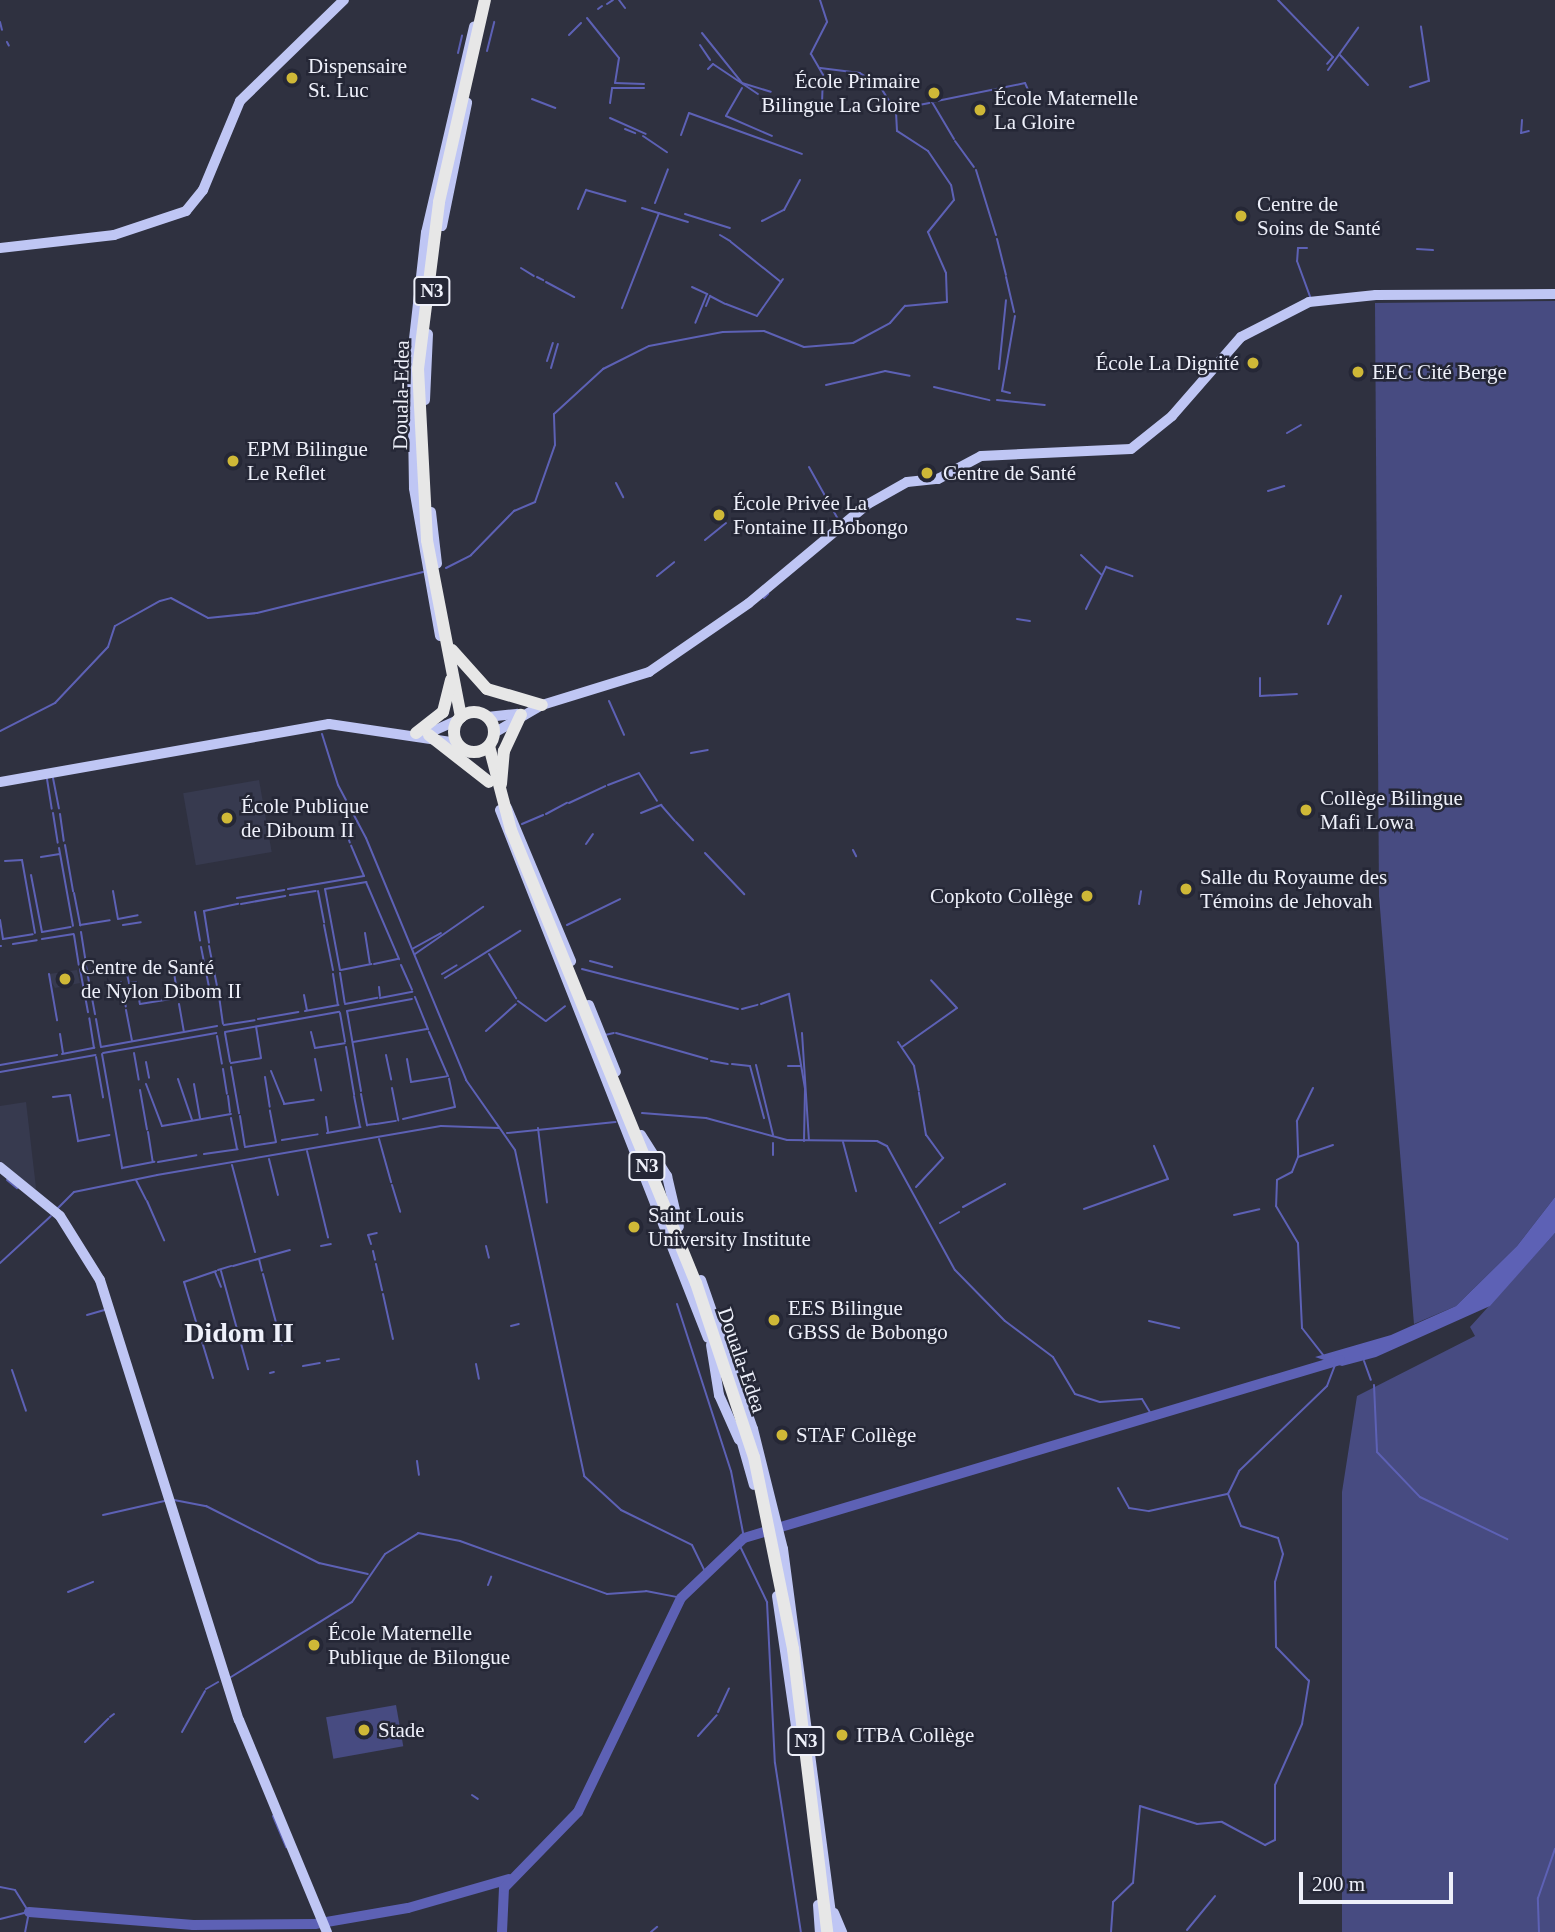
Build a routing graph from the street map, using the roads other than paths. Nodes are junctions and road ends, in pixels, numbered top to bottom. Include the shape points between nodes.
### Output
1 (344, 0) edge
2 (485, 0) edge
3 (478, 13) edge
4 (0, 248) edge
5 (1555, 294) edge
6 (446, 635) junction
7 (452, 650) junction
8 (452, 673) junction
9 (542, 705) junction
10 (523, 714) junction
11 (482, 715) junction
12 (460, 719) junction
13 (494, 733) junction
14 (423, 734) junction
15 (458, 743) junction
16 (489, 746) junction
17 (471, 752) junction
18 (0, 782) edge
19 (489, 782) junction
20 (502, 805) junction
21 (0, 1167) edge
22 (766, 1508) junction
23 (775, 1551) junction
24 (830, 1904) junction
25 (327, 1930) edge
26 (820, 1932) edge
27 (827, 1932) edge
28 (833, 1932) edge
29 (842, 1932) edge

1 - 4 main road via 240,101 204,190 187,211 114,235
2 - 3 highway, Douala-Edea / N3
3 - 6 highway, Douala-Edea / N3 via 430,253 418,369 421,486
3 - 7 main road, N3 via 436,261 426,365 430,505
3 - 8 main road, N3 via 435,191 412,357 414,488 424,563
5 - 9 main road via 1376,295 1309,302 1241,337 1172,416 1131,449 981,456 938,479 907,482 868,504 749,603 649,673
6 - 7 highway, Douala-Edea / N3
6 - 8 highway, Douala-Edea / N3
7 - 9 highway via 487,689
7 - 11 highway, Douala-Edea / N3
8 - 12 highway, Douala-Edea / N3
8 - 14 highway via 443,712
9 - 10 main road
10 - 11 main road
10 - 13 main road
10 - 20 highway via 502,758
11 - 12 highway
11 - 13 highway, N3
12 - 14 main road
12 - 15 highway, N3
13 - 16 highway
14 - 15 main road
14 - 18 main road via 307,726
14 - 19 highway
15 - 17 highway, N3
16 - 17 highway
16 - 20 highway, Douala-Edea / N3
17 - 19 highway, Douala-Edea / N3
19 - 20 highway, Douala-Edea / N3
20 - 22 main road via 711,1345
20 - 22 highway, Douala-Edea / N3 via 696,1283
20 - 22 main road via 516,822 730,1361
21 - 25 main road via 57,1213 100,1280 239,1720
22 - 23 highway, Douala-Edea / N3
23 - 24 main road
23 - 26 main road
23 - 27 highway, Douala-Edea / N3 via 815,1805
24 - 28 main road
24 - 29 main road

